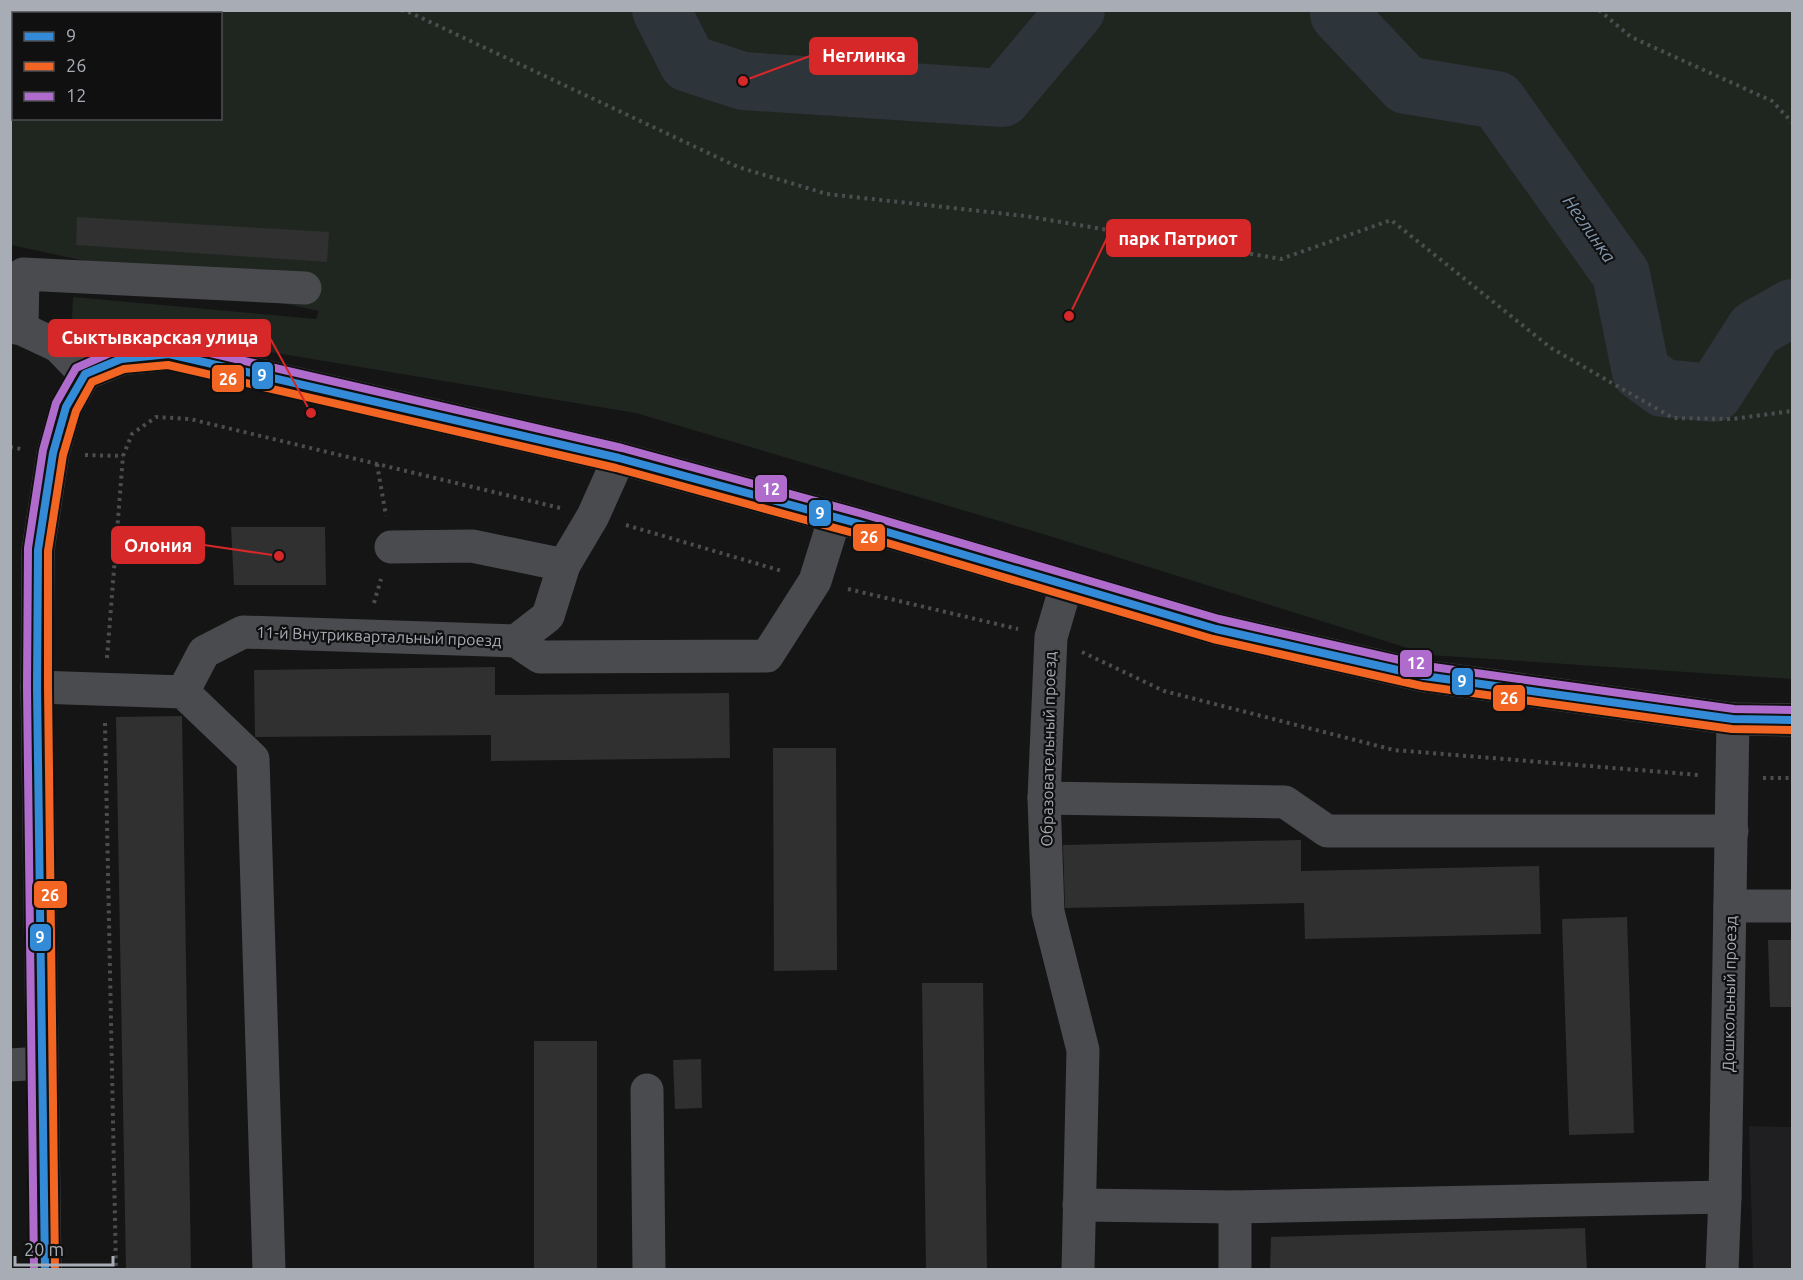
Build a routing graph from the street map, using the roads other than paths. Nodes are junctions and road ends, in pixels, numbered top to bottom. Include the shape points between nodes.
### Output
1 (305, 288) dead end
2 (16, 328) edge
3 (85, 374) junction
4 (619, 458) junction
5 (834, 517) junction
6 (391, 547) road end
7 (564, 565) junction
8 (1066, 586) junction
9 (516, 641) junction
10 (37, 687) junction
11 (183, 692) junction
12 (1733, 719) junction
13 (1792, 720) edge
14 (1044, 798) junction
15 (1732, 831) junction
16 (1731, 906) junction
17 (1792, 906) edge
18 (26, 1064) edge
19 (646, 1090) dead end
20 (1725, 1197) junction
21 (1079, 1204) junction
22 (1235, 1207) junction
23 (45, 1269) edge
24 (269, 1269) edge
25 (648, 1269) edge
26 (1078, 1269) edge
27 (1235, 1269) edge
28 (1722, 1269) edge

1 - 2 street via 24,274
2 - 3 street via 58,346
3 - 4 street via 121,359 169,354
3 - 10 street via 66,407 53,453 38,550
4 - 5 street
4 - 7 street via 593,516
5 - 8 street
5 - 9 street, 11-й Внутриквартальный проезд via 815,581 767,656 540,657
6 - 7 street via 472,546
7 - 9 street via 548,616
8 - 12 street via 1216,629 1424,676
8 - 14 street, Образовательный проезд via 1051,637
9 - 11 street, 11-й Внутриквартальный проезд via 243,632 204,652
10 - 11 street
10 - 18 street
11 - 24 street via 253,759
12 - 13 street
12 - 15 street, Дошкольный проезд
14 - 15 street via 1286,802 1327,831
14 - 21 street, Образовательный проезд via 1048,912 1083,1050
15 - 16 street, Дошкольный проезд
16 - 17 street
16 - 20 street, Дошкольный проезд
18 - 23 street
19 - 25 street
20 - 22 street
20 - 28 street, Дошкольный проезд
21 - 22 street
21 - 26 street, Образовательный проезд
22 - 27 street

